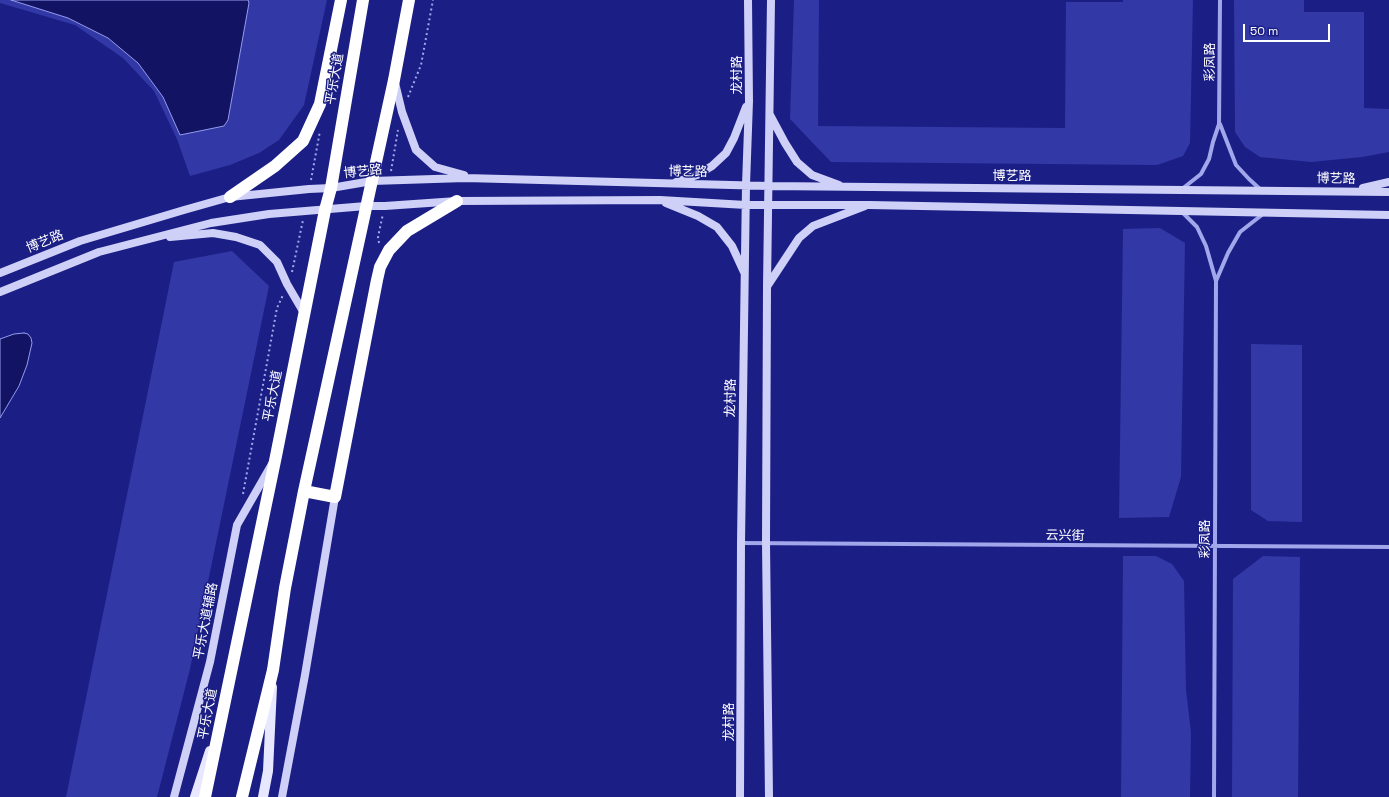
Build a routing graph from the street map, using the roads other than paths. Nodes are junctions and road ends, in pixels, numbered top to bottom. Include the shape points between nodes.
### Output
1 (341, 0) edge
2 (363, 0) edge
3 (409, 0) edge
4 (748, 0) edge
5 (770, 0) edge
6 (1220, 0) edge
7 (394, 80) junction
8 (749, 101) junction
9 (770, 113) junction
10 (1220, 124) junction
11 (472, 178) junction
12 (372, 181) junction
13 (1389, 182) edge
14 (669, 184) junction
15 (746, 185) junction
16 (769, 186) junction
17 (843, 187) junction
18 (331, 188) junction
19 (1182, 190) junction
20 (1262, 190) junction
21 (1350, 191) junction
22 (1389, 192) edge
23 (230, 197) junction
24 (660, 200) junction
25 (457, 201) junction
26 (746, 205) junction
27 (768, 205) junction
28 (869, 205) junction
29 (366, 206) junction
30 (325, 210) junction
31 (1182, 212) junction
32 (1265, 213) junction
33 (1389, 215) edge
34 (146, 240) junction
35 (0, 273) edge
36 (745, 274) junction
37 (1216, 281) junction
38 (767, 286) junction
39 (0, 292) edge
40 (304, 313) junction
41 (276, 456) junction
42 (304, 491) junction
43 (335, 497) junction
44 (741, 543) junction
45 (766, 543) junction
46 (1215, 547) junction
47 (1389, 547) edge
48 (273, 670) junction
49 (223, 709) junction
50 (174, 797) edge
51 (195, 797) edge
52 (205, 797) edge
53 (242, 797) edge
54 (263, 797) edge
55 (282, 797) edge
56 (740, 797) edge
57 (769, 797) edge
58 (1214, 797) edge

1 - 23 highway via 320,104 302,141 275,166
2 - 18 highway, 平乐大道
3 - 7 highway
4 - 8 main road, 龙村路
5 - 9 main road
6 - 10 street, 彩凤路
7 - 11 main road via 416,150 435,167
7 - 12 highway
8 - 14 main road via 726,153 697,175
8 - 15 main road, 龙村路
9 - 16 main road
9 - 17 main road via 797,162 812,175
10 - 19 street via 1210,159 1201,174
10 - 20 street via 1236,165
11 - 12 main road, 博艺路
11 - 14 main road, 博艺路
12 - 18 main road, 博艺路
12 - 29 highway
13 - 21 main road
14 - 15 main road, 博艺路
15 - 16 main road, 博艺路
15 - 26 main road, 龙村路
16 - 17 main road, 博艺路
16 - 27 main road
17 - 19 main road, 博艺路
18 - 23 main road, 博艺路
18 - 30 highway, 平乐大道
19 - 20 main road, 博艺路
20 - 21 main road, 博艺路
21 - 22 main road, 博艺路
23 - 35 main road, 博艺路 via 80,241
24 - 25 main road
24 - 26 main road
24 - 36 main road via 698,216 716,227 732,246
25 - 29 main road
25 - 43 highway via 407,231 389,250 380,267
26 - 27 main road
26 - 36 main road, 龙村路
27 - 28 main road
27 - 38 main road
28 - 31 main road
28 - 38 main road via 813,226 799,238
29 - 30 main road
29 - 42 highway
30 - 34 main road via 269,214 211,223
30 - 40 highway, 平乐大道
31 - 32 main road
31 - 37 street, 彩凤路 via 1197,227 1206,246
32 - 33 main road
32 - 37 street, 彩凤路 via 1240,232
34 - 39 main road via 99,252
34 - 40 main road via 213,233 236,237 260,246 277,262
36 - 44 main road, 龙村路
37 - 46 street, 彩凤路
38 - 45 main road
40 - 41 highway, 平乐大道
41 - 49 highway, 平乐大道
41 - 50 main road, 平乐大道辅路 via 237,525 210,662
42 - 43 highway
42 - 48 highway via 285,588
43 - 55 main road
44 - 45 street, 云兴街
44 - 56 main road, 龙村路
45 - 46 street, 云兴街
45 - 57 main road
46 - 47 street, 云兴街
46 - 58 street, 彩凤路
48 - 53 highway
48 - 54 main road via 268,771
49 - 51 main road
49 - 52 highway, 平乐大道

